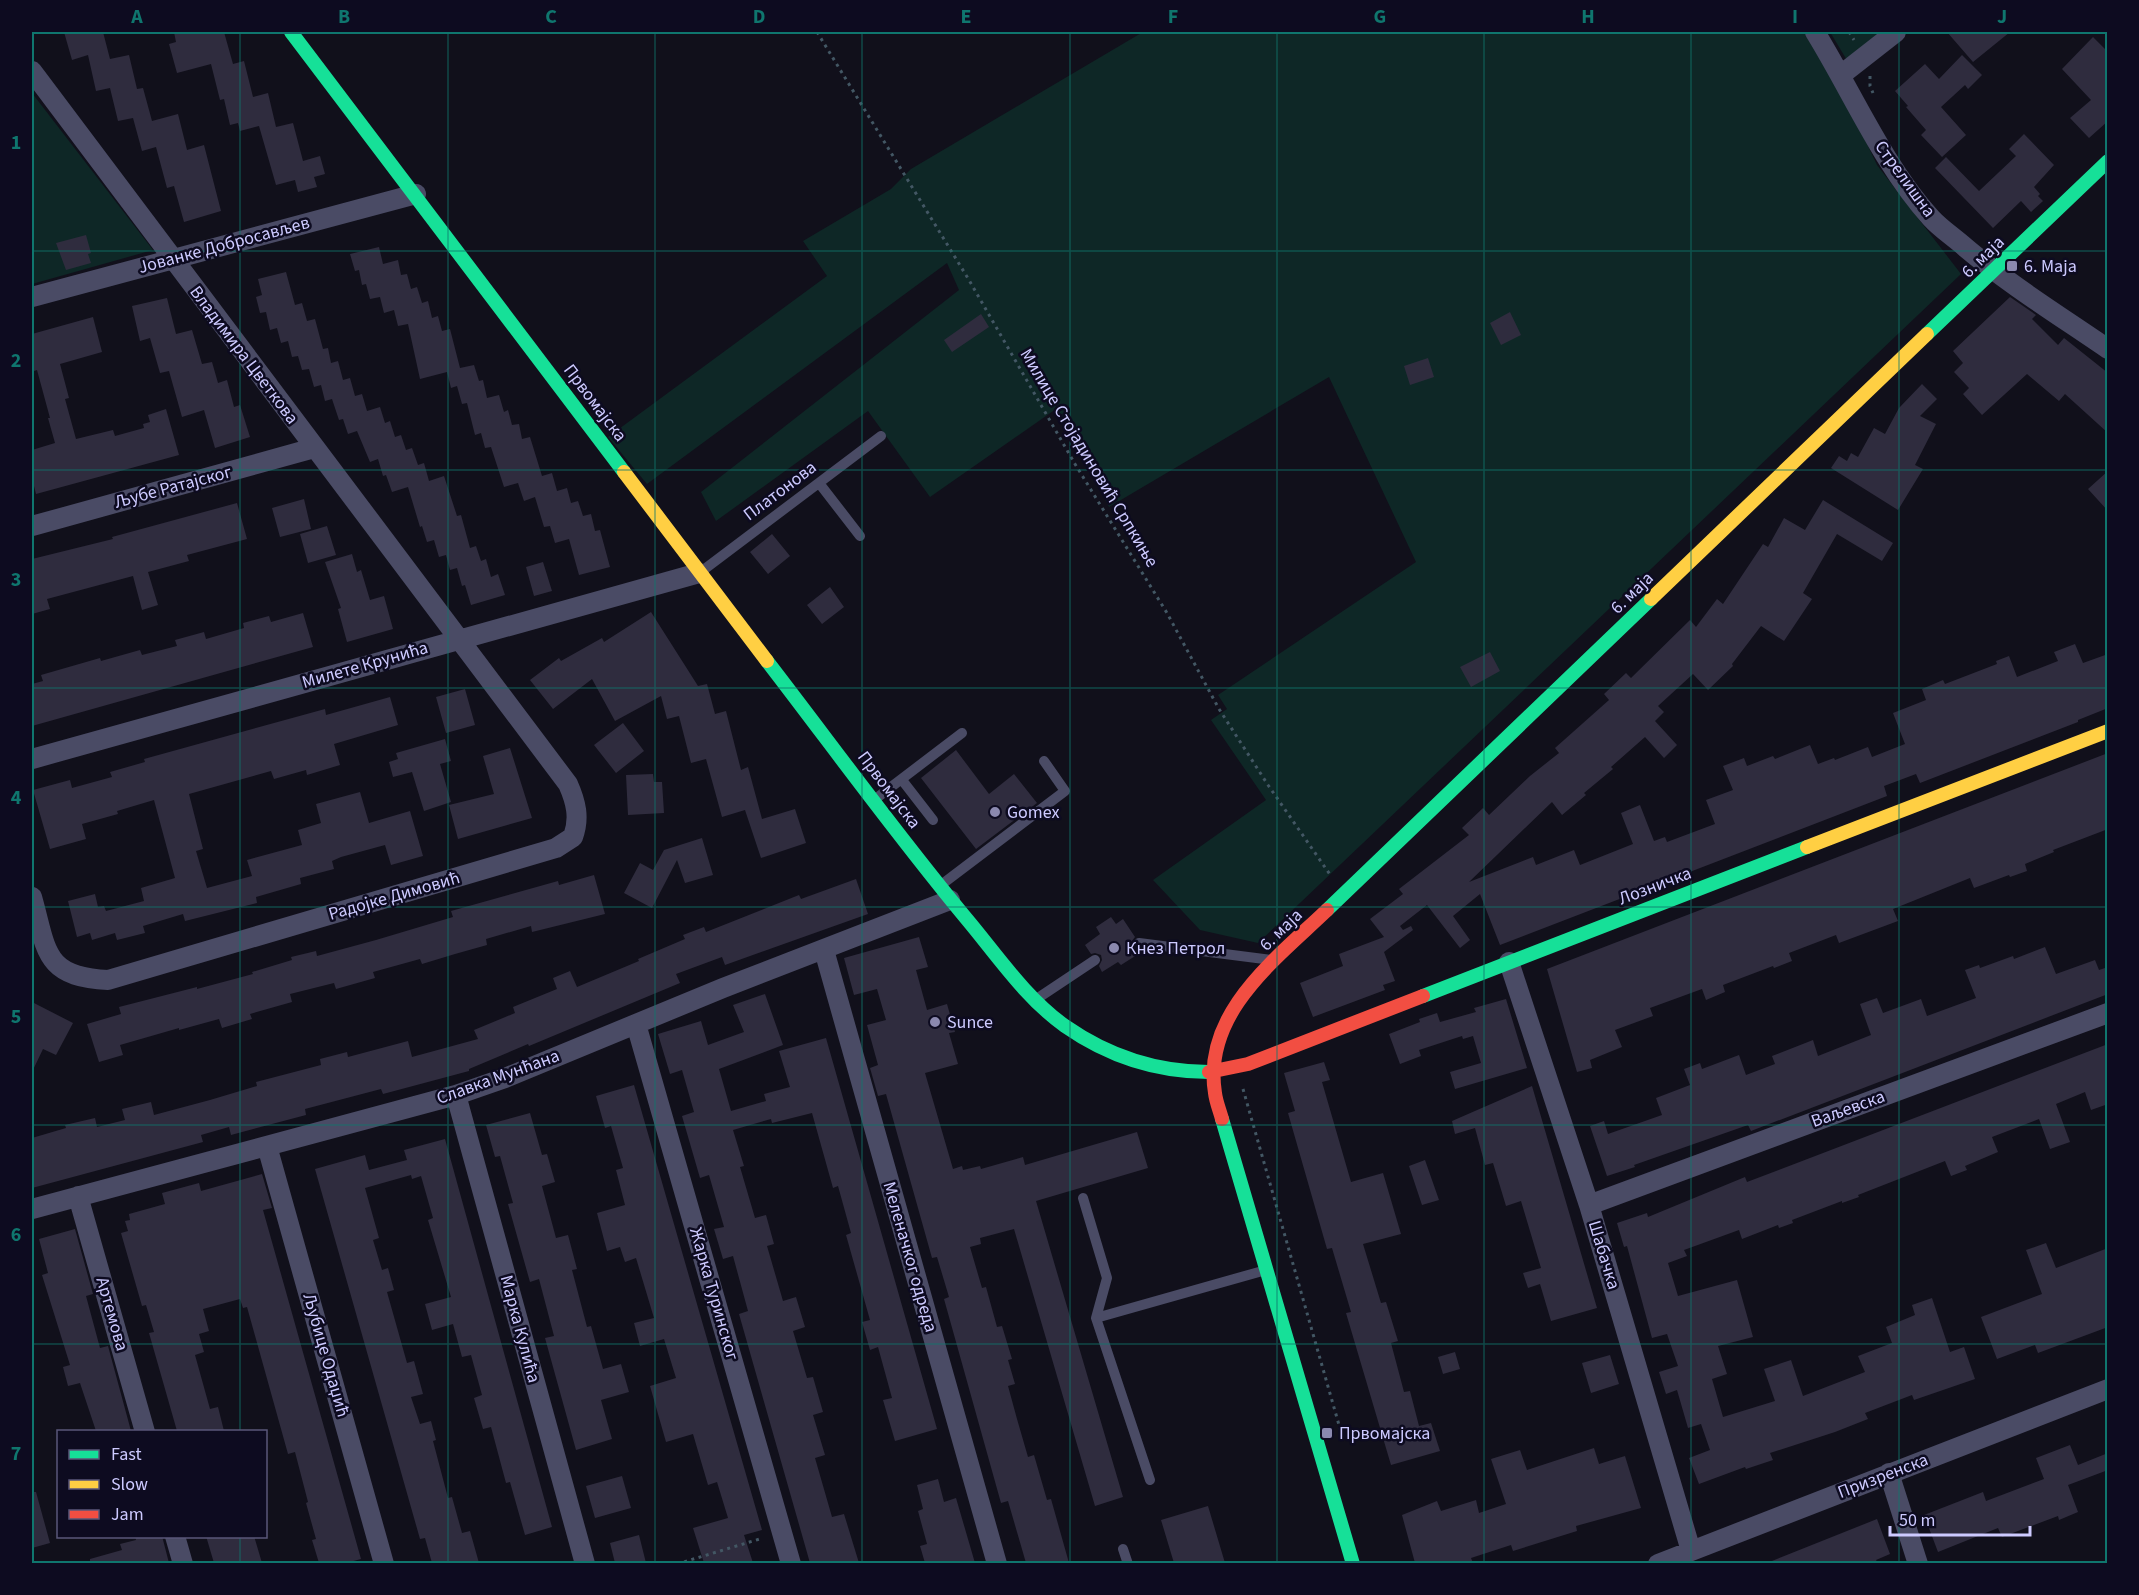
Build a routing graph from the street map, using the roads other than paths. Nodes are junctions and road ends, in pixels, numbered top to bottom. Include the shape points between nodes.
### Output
1 (291, 32) edge
2 (1815, 32) edge
3 (1896, 32) edge
4 (32, 71) edge
5 (1841, 75) junction
6 (2108, 161) edge
7 (416, 194) junction
8 (172, 258) junction
9 (1994, 271) junction
10 (32, 297) edge
11 (2108, 349) edge
12 (881, 436) dead end
13 (314, 448) junction
14 (819, 483) junction
15 (32, 526) edge
16 (860, 536) dead end
17 (699, 573) junction
18 (458, 638) junction
19 (2108, 732) edge
20 (962, 733) dead end
21 (32, 759) edge
22 (1044, 761) dead end
23 (902, 780) junction
24 (874, 801) junction
25 (933, 820) dead end
26 (945, 893) junction
27 (32, 897) edge
28 (1139, 943) dead end
29 (824, 950) junction
30 (1095, 960) dead end
31 (1275, 960) junction
32 (1509, 962) junction
33 (1034, 1000) junction
34 (2108, 1013) edge
35 (636, 1024) junction
36 (1214, 1072) junction
37 (456, 1095) junction
38 (267, 1146) junction
39 (78, 1196) junction
40 (1083, 1198) dead end
41 (1589, 1205) junction
42 (32, 1209) edge
43 (1266, 1269) junction
44 (1096, 1318) junction
45 (2108, 1389) edge
46 (145, 1430) edge
47 (1889, 1473) junction
48 (1150, 1480) dead end
49 (176, 1538) edge
50 (1123, 1549) dead end
51 (1692, 1551) junction
52 (183, 1563) edge
53 (384, 1563) edge
54 (585, 1563) edge
55 (791, 1563) edge
56 (997, 1563) edge
57 (1128, 1563) edge
58 (1353, 1563) edge
59 (1658, 1563) edge
60 (1918, 1563) edge

1 - 7 street, Првомајска
2 - 5 street, Стрелишна
3 - 5 street
4 - 8 street, Владимира Цветкова
5 - 9 street, Стрелишна via 1913,195 1932,218
6 - 9 street, 6. маја
7 - 8 street, Јованке Добросављев
7 - 17 street, Првомајска
8 - 10 street, Јованке Добросављев
8 - 13 street, Владимира Цветкова
9 - 11 street, Стрелишна
9 - 31 street, 6. маја
12 - 14 lane, Платонова
13 - 15 street, Љубе Ратајског
13 - 18 street, Владимира Цветкова
14 - 16 lane
14 - 17 lane, Платонова
17 - 18 street, Милете Крунића
17 - 24 street, Првомајска
18 - 21 street, Милете Крунића
18 - 27 street, Радојке Димовић via 568,784 577,818 573,837 565,844 108,980 85,979 55,965
19 - 32 street, Лозничка
20 - 23 lane
22 - 26 lane via 1065,791
23 - 24 lane
23 - 25 lane
24 - 26 street, Првомајска
26 - 29 street, Славка Мунћана
26 - 33 street, Првомајска
28 - 31 lane
29 - 35 street, Славка Мунћана
29 - 56 street, Меленачког одреда
30 - 33 lane
31 - 36 street, 6. маја via 1226,1020
32 - 36 street, Лозничка via 1248,1064
32 - 41 street, Шабачка
33 - 36 street, Првомајска via 1092,1044 1130,1060 1164,1069
34 - 41 street, Ваљевска
35 - 37 street, Славка Мунћана
35 - 55 street, Жарка Туринског
36 - 43 street via 1215,1094
37 - 38 street, Славка Мунћана
37 - 54 street, Марка Кулића
38 - 39 street, Славка Мунћана
38 - 53 street, Љубице Одаџић
39 - 42 street, Славка Мунћана
39 - 46 street, Артемова
40 - 44 lane via 1107,1278
41 - 51 street, Шабачка
43 - 44 lane
43 - 58 street
44 - 48 lane
45 - 47 street, Призренска
47 - 51 street, Призренска
47 - 60 street
49 - 52 street
50 - 57 lane
51 - 59 street, Призренска

